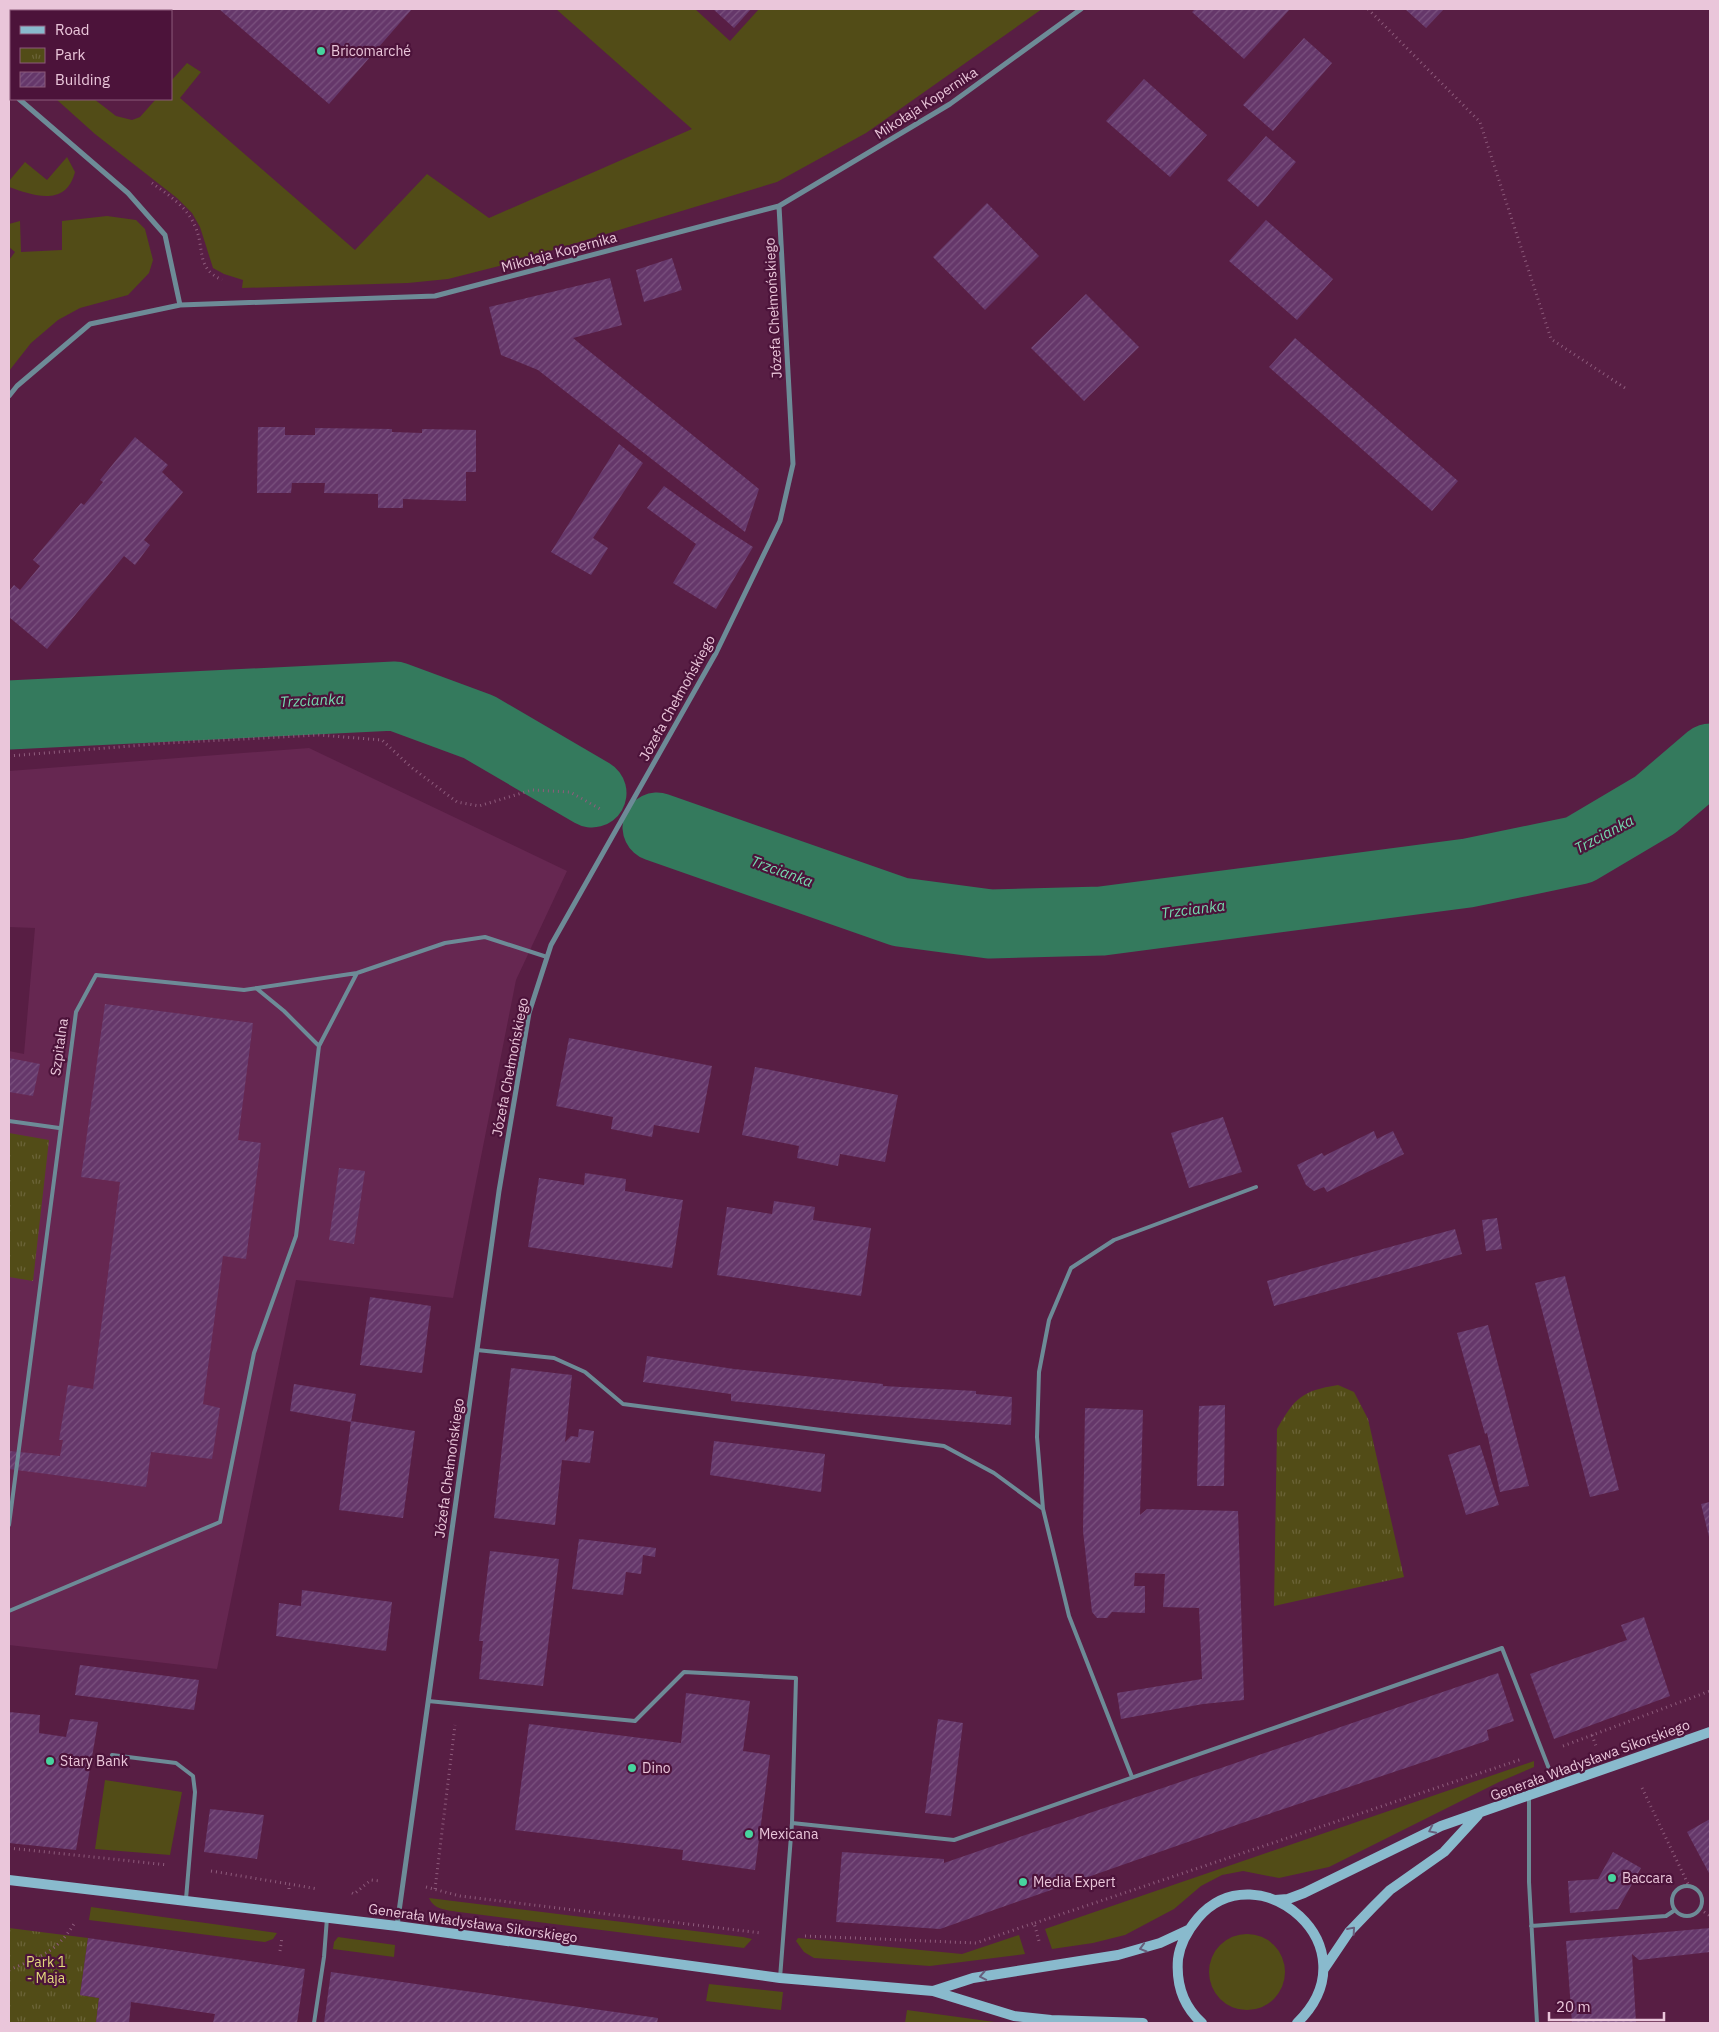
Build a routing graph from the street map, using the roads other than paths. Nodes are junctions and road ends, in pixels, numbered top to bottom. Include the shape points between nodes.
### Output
1 (1082, 9) edge
2 (20, 100) edge
3 (779, 206) junction
4 (180, 305) junction
5 (9, 396) edge
6 (547, 957) junction
7 (357, 973) junction
8 (256, 988) junction
9 (319, 1046) junction
10 (9, 1121) edge
11 (59, 1128) junction
12 (1256, 1187) dead end
13 (477, 1350) junction
14 (1043, 1509) junction
15 (9, 1525) edge
16 (9, 1611) edge
17 (428, 1701) junction
18 (1710, 1732) edge
19 (112, 1754) dead end
20 (1132, 1777) junction
21 (1555, 1785) junction
22 (1529, 1794) junction
23 (1478, 1815) junction
24 (792, 1823) junction
25 (9, 1880) edge
26 (1275, 1900) junction
27 (186, 1902) junction
28 (1675, 1910) junction
29 (327, 1918) junction
30 (397, 1926) junction
31 (1532, 1926) junction
32 (1188, 1930) junction
33 (1324, 1970) junction
34 (780, 1978) junction
35 (933, 1991) junction
36 (314, 2023) edge
37 (1143, 2023) edge
38 (1202, 2023) edge
39 (1297, 2023) edge
40 (1537, 2023) edge

1 - 3 street, Mikołaja Kopernika via 950,104
2 - 4 street via 128,193 165,235
3 - 4 street, Mikołaja Kopernika via 435,296
3 - 6 street, Józefa Chełmońskiego via 793,464 780,521 716,653
4 - 5 street, Mikołaja Kopernika via 90,324
6 - 7 lane, Szpitalna via 485,937 445,943
6 - 13 street, Józefa Chełmońskiego via 529,1013 499,1191
7 - 8 lane, Szpitalna
7 - 9 lane
8 - 9 lane
8 - 11 lane, Szpitalna via 244,990 96,975 76,1012
9 - 16 lane via 296,1236 254,1353 220,1522
10 - 11 lane
11 - 15 lane, Szpitalna
12 - 14 lane via 1114,1240 1071,1268 1049,1320 1039,1372 1037,1437
13 - 14 lane via 554,1358 585,1372 623,1404 944,1446 994,1473
13 - 17 street, Józefa Chełmońskiego
14 - 20 lane via 1069,1616
17 - 24 lane via 635,1721 684,1672 796,1678
17 - 30 street, Józefa Chełmońskiego
18 - 21 main road, Generała Władysława Sikorskiego
19 - 27 lane via 176,1763 193,1776 195,1792
20 - 21 lane via 1502,1648
20 - 24 lane via 954,1840
21 - 22 main road, Generała Władysława Sikorskiego
22 - 23 main road, Generała Władysława Sikorskiego
22 - 31 lane
23 -> 26 main road, Generała Władysława Sikorskiego via 1441,1826 1304,1894
33 -> 23 main road, Generała Władysława Sikorskiego via 1349,1932 1373,1906 1444,1852
24 - 34 lane
25 - 27 main road, Generała Władysława Sikorskiego
26 - 32 main road via 1248,1895 1225,1900 1204,1912
26 - 33 main road via 1294,1909 1310,1927 1320,1947
27 - 29 main road, Generała Władysława Sikorskiego
28 - 28 lane via 1687,1916 1700,1910 1701,1895 1689,1886 1675,1891 1672,1901
28 - 31 lane via 1666,1916
29 - 30 main road, Generała Władysława Sikorskiego
29 - 36 lane
30 - 34 main road, Generała Władysława Sikorskiego
31 - 40 lane
32 -> 35 main road, Generała Władysława Sikorskiego via 1160,1943 1118,1955 973,1978
32 - 38 main road via 1179,1952 1177,1977 1182,1996
33 - 39 main road via 1319,1992 1309,2012
34 - 35 main road, Generała Władysława Sikorskiego
35 - 37 main road, Generała Władysława Sikorskiego via 1014,2016

